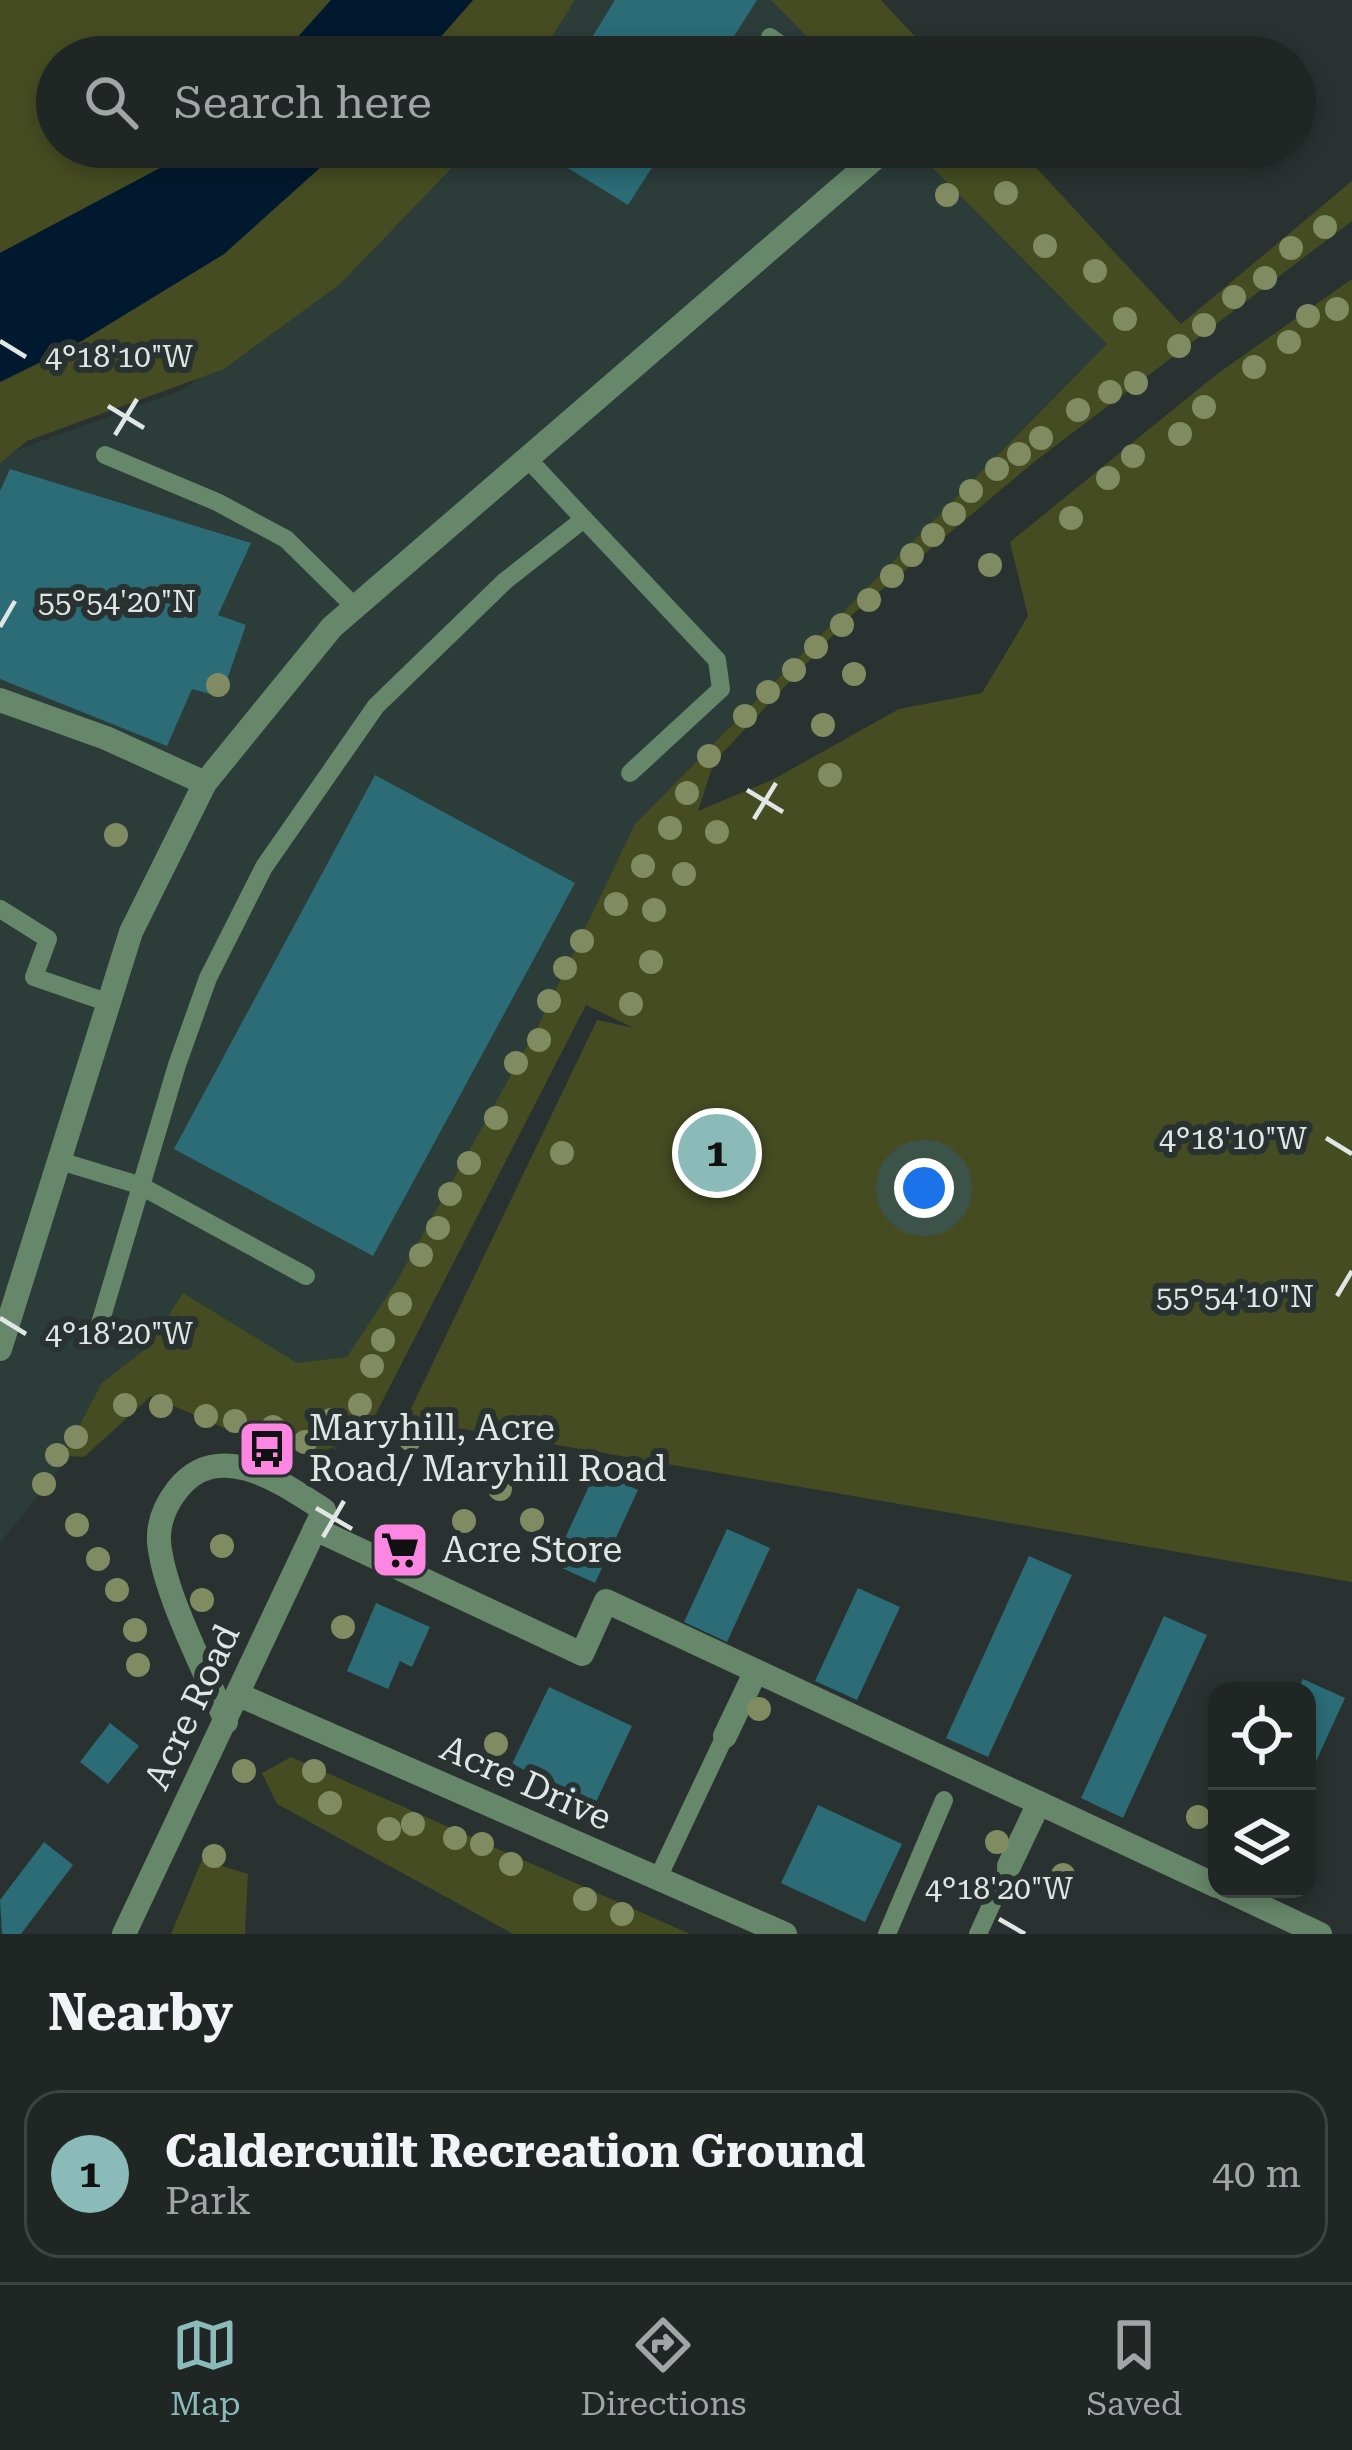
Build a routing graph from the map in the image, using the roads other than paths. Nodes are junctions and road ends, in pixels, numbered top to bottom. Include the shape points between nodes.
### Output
1 (864, 168) edge
2 (105, 455) dead end
3 (527, 458) junction
4 (584, 519) junction
5 (355, 607) junction
6 (0, 700) edge
7 (630, 773) dead end
8 (205, 783) junction
9 (0, 909) edge
10 (109, 1003) junction
11 (60, 1161) junction
12 (139, 1184) junction
13 (305, 1276) dead end
14 (11, 1278) edge
15 (96, 1337) dead end
16 (0, 1349) edge
17 (320, 1520) junction
18 (756, 1671) junction
19 (239, 1695) junction
20 (226, 1722) junction
21 (724, 1736) joint
22 (944, 1800) dead end
23 (1039, 1803) junction
24 (1009, 1866) joint
25 (657, 1880) junction
26 (1208, 1881) edge
27 (1238, 1898) edge
28 (1283, 1926) edge
29 (124, 1934) edge
30 (785, 1934) edge
31 (886, 1934) edge
32 (977, 1934) edge
33 (1320, 1934) edge

1 - 3 street
2 - 5 lane via 286,539
3 - 4 lane
3 - 5 street
4 - 7 lane via 717,660 722,689
4 - 12 lane via 505,581 376,706 264,867 208,978
5 - 8 street
6 - 8 street
8 - 10 street via 131,932
9 - 10 lane via 48,939 34,977
10 - 11 street
11 - 12 lane
11 - 14 street
12 - 13 lane
12 - 15 lane
14 - 16 street
17 - 18 street via 582,1654 606,1601
17 - 19 street, Acre Road
17 - 20 street via 269,1476 243,1466 212,1466 187,1478 160,1519 164,1567
18 - 21 street
18 - 23 street
19 - 20 street, Acre Road
19 - 25 street, Acre Drive
20 - 29 street, Acre Road
21 - 25 lane
22 - 31 lane
23 - 24 street
23 - 26 street
24 - 32 lane
25 - 30 street, Acre Drive
27 - 28 street
28 - 33 street

